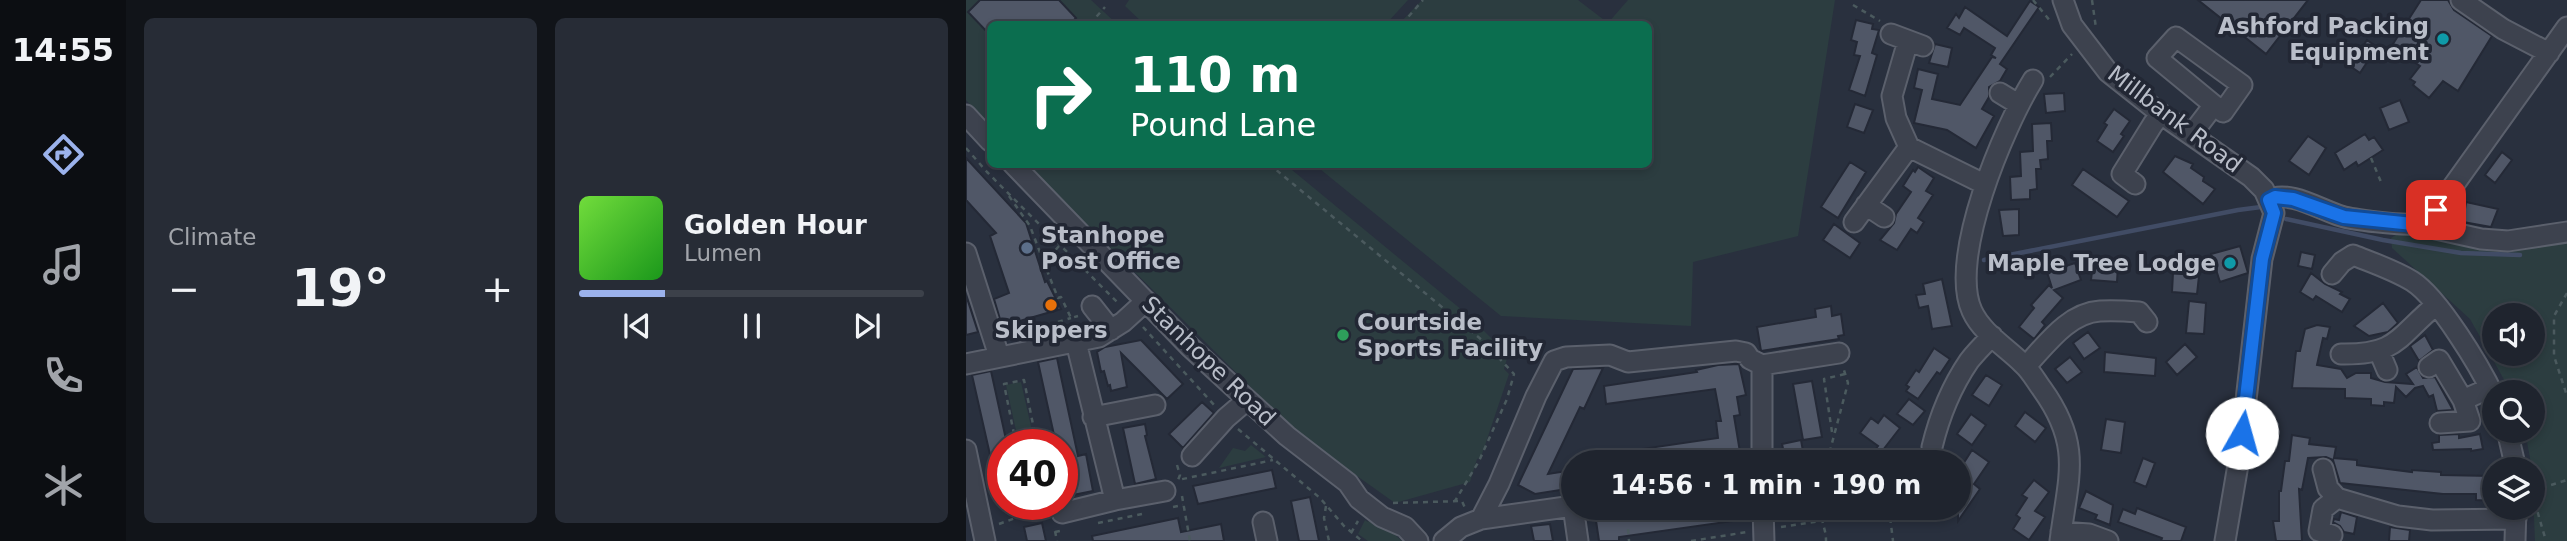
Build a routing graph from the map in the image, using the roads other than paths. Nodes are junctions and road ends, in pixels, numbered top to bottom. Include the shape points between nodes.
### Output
1 (2063, 0) edge
2 (2461, 0) edge
3 (2567, 26) edge
4 (1907, 40) dead end
5 (2549, 53) junction
6 (2033, 80) road end
7 (2000, 93) dead end
8 (2018, 104) junction
9 (2214, 104) dead end
10 (2161, 114) junction
11 (966, 115) edge
12 (2191, 135) junction
13 (987, 138) edge
14 (1909, 147) junction
15 (1016, 168) edge
16 (1984, 184) junction
17 (2135, 184) dead end
18 (2269, 200) junction
19 (1866, 205) junction
20 (1884, 217) dead end
21 (1854, 222) dead end
22 (2413, 224) junction
23 (2567, 232) edge
24 (966, 253) edge
25 (2332, 274) dead end
26 (2436, 305) junction
27 (1139, 308) junction
28 (1094, 309) road end
29 (2147, 322) dead end
30 (1111, 330) junction
31 (1992, 336) junction
32 (1076, 342) junction
33 (998, 348) junction
34 (2379, 351) junction
35 (1839, 353) road end
36 (2341, 354) dead end
37 (966, 364) edge
38 (1762, 365) junction
39 (2026, 366) junction
40 (2429, 367) dead end
41 (2387, 370) dead end
42 (2484, 380) edge
43 (2482, 395) edge
44 (1247, 400) junction
45 (2463, 400) junction
46 (1155, 405) dead end
47 (1093, 417) junction
48 (2440, 423) dead end
49 (1932, 447) dead end
50 (966, 450) edge
51 (1762, 450) edge
52 (1192, 456) road end
53 (2323, 469) dead end
54 (1172, 497) road end
55 (2337, 498) junction
56 (1115, 500) junction
57 (1561, 508) edge
58 (2482, 516) edge
59 (1575, 520) edge
60 (1763, 520) edge
61 (2516, 520) edge
62 (1065, 521) road end
63 (1476, 521) junction
64 (1411, 534) edge
65 (984, 535) edge
66 (2332, 535) dead end
67 (2060, 537) edge
68 (1444, 541) edge
69 (1578, 541) edge
70 (1764, 541) edge
71 (2108, 541) edge
72 (2225, 541) edge
73 (2515, 541) edge

1 - 10 street, Millbank Road via 2072,25 2108,72
2 - 5 street
3 - 5 street
4 - 14 street via 1892,96
5 - 22 street via 2436,210
6 - 8 street
7 - 8 street
8 - 16 street
9 - 12 street
10 - 12 street, Millbank Road
10 - 17 street via 2122,174
11 - 13 street
12 - 18 street, Millbank Road via 2251,177
14 - 16 street
14 - 19 street
15 - 27 street, Stanhope Road
16 - 31 street via 1965,273 1972,312
18 - 22 street via 2293,199 2344,217
18 - 72 street via 2274,213 2262,259
19 - 20 street
19 - 21 street
22 - 23 street via 2508,242
24 - 33 street
25 - 26 street via 2353,255 2414,282
26 - 34 street via 2401,340
26 - 42 street
27 - 30 street
27 - 44 street, Stanhope Road
28 - 30 street
29 - 39 street via 2140,312 2098,310 2081,316
30 - 32 street
31 - 39 street
31 - 49 street via 1960,377 1937,425
32 - 33 street
32 - 47 street
33 - 37 street
34 - 36 street
34 - 41 street
35 - 38 street
38 - 51 street
38 - 63 street via 1736,351 1628,362 1611,355 1555,361 1499,484
39 - 67 street via 2058,410 2069,441
40 - 45 street via 2439,360
43 - 45 street
44 - 52 street
44 - 64 street, Stanhope Road via 1348,483 1384,503
45 - 48 street via 2470,421
46 - 47 street
47 - 56 street
50 - 65 street
53 - 55 street via 2328,488
54 - 56 street
55 - 58 street via 2383,520
55 - 66 street via 2323,509 2319,531
56 - 62 street
57 - 63 street
59 - 69 street
60 - 70 street
61 - 73 street
63 - 68 street
67 - 71 street via 2089,534

